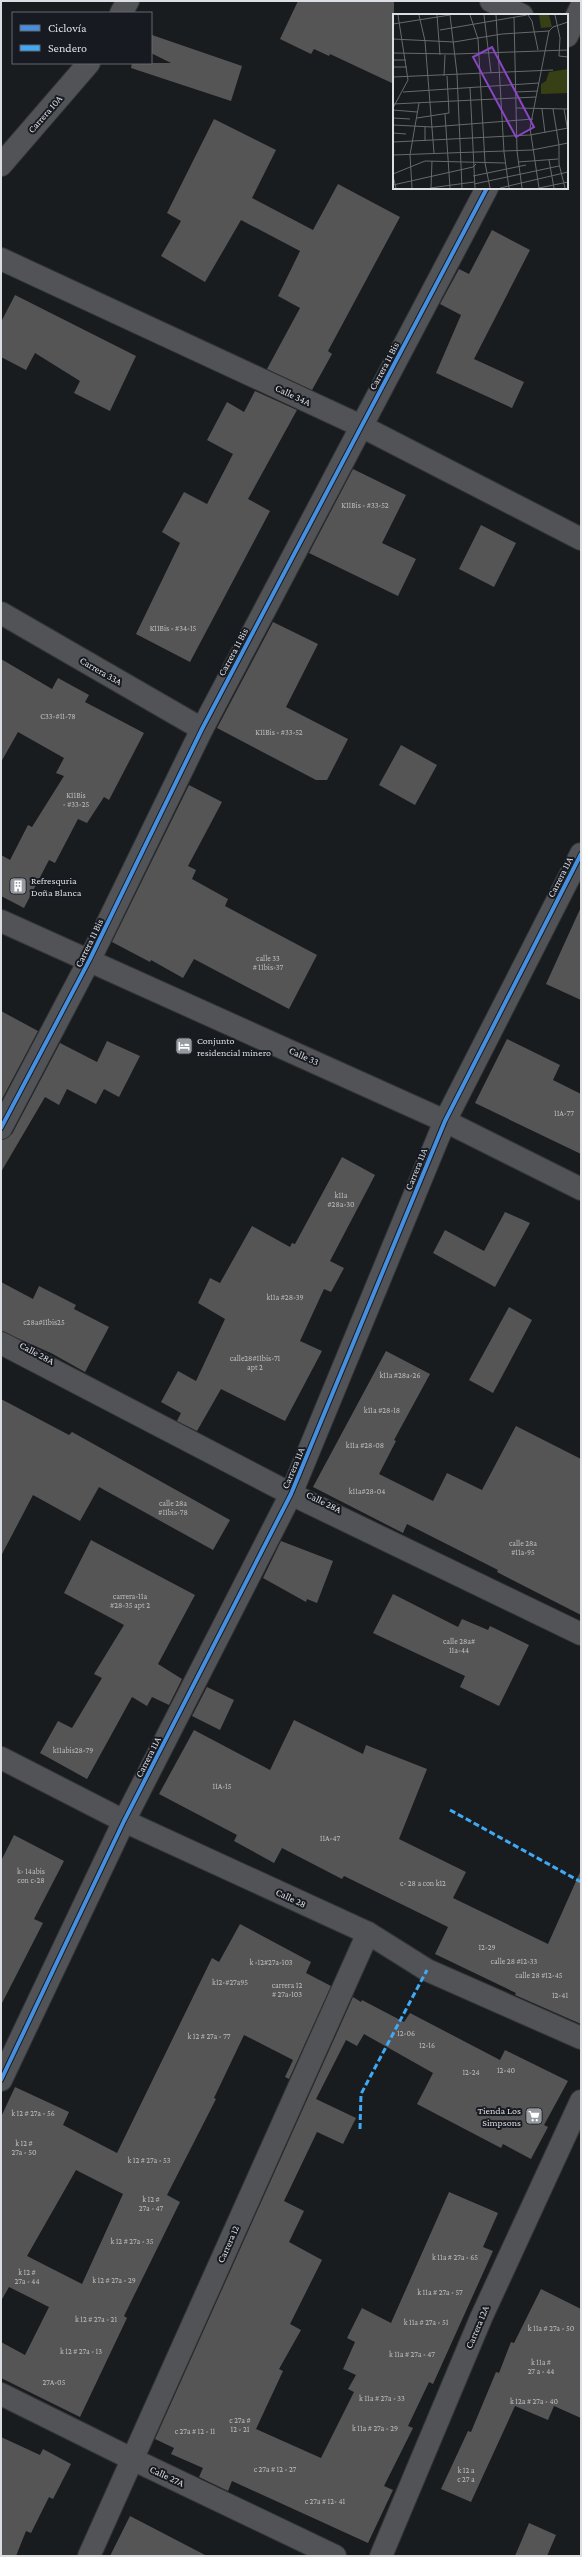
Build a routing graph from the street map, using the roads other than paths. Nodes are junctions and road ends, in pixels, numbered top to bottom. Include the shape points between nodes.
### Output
1 (128, 1) edge
2 (491, 1) edge
3 (581, 7) edge
4 (122, 12) edge
5 (520, 14) edge
6 (568, 34) edge
7 (568, 36) edge
8 (581, 42) edge
9 (88, 64) edge
10 (1, 165) edge
11 (486, 189) edge
12 (1, 259) edge
13 (361, 426) junction
14 (581, 539) edge
15 (1, 613) edge
16 (202, 730) junction
17 (581, 854) edge
18 (1, 921) edge
19 (90, 959) junction
20 (445, 1121) junction
21 (1, 1128) edge
22 (581, 1189) edge
23 (1, 1343) edge
24 (291, 1494) junction
25 (581, 1634) edge
26 (1, 1758) edge
27 (124, 1821) junction
28 (368, 1933) junction
29 (581, 2038) edge
30 (1, 2080) edge
31 (581, 2101) edge
32 (1, 2394) edge
33 (132, 2459) junction
34 (89, 2556) edge
35 (335, 2556) edge
36 (381, 2556) edge

1 - 4 street
2 - 5 street
3 - 6 street
7 - 8 street
9 - 10 street, Carrera 10A
11 - 13 street, Carrera 11 Bis
12 - 13 street, Calle 34A
13 - 14 street, Calle 34A
13 - 16 street, Carrera 11 Bis
15 - 16 street, Carrera 33A
16 - 19 street, Carrera 11 Bis
17 - 20 street, Carrera 11A
18 - 19 street, Calle 33
19 - 20 street, Calle 33
19 - 21 street, Carrera 11 Bis
20 - 22 street, Calle 33
20 - 24 street, Carrera 11A
23 - 24 street, Calle 28A
24 - 25 street, Calle 28A
24 - 27 street, Carrera 11A
26 - 27 street, Calle 28
27 - 28 street, Calle 28
27 - 30 street, Carrera 11A
28 - 29 street, Calle 28 via 427,1970
28 - 33 street, Carrera 12
31 - 36 street, Carrera 12A via 481,2318
32 - 33 street, Calle 27A
33 - 34 street, Carrera 12
33 - 35 street, Calle 27A

